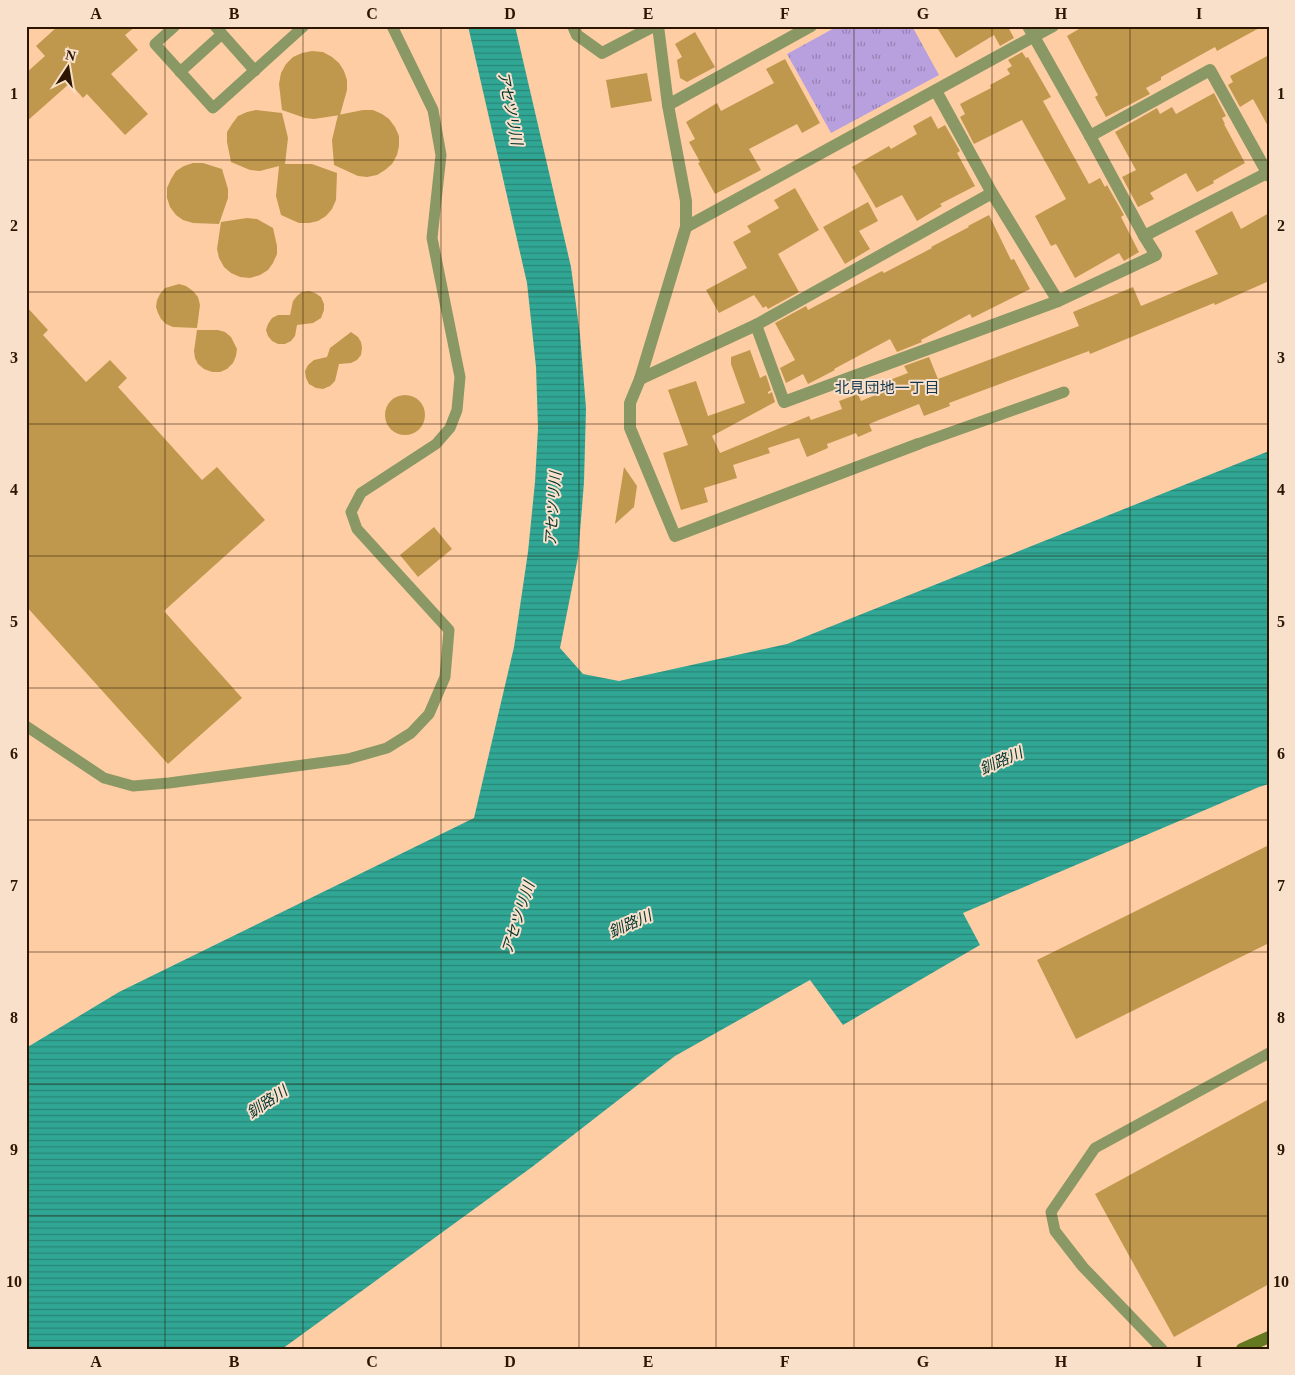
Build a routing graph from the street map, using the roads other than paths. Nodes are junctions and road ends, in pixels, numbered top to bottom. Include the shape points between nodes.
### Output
1 (175, 26) edge
2 (304, 26) edge
3 (392, 26) edge
4 (573, 26) edge
5 (656, 26) edge
6 (811, 26) edge
7 (1053, 26) edge
8 (219, 30) edge
9 (1031, 32) edge
10 (255, 71) junction
11 (180, 72) junction
12 (936, 91) junction
13 (668, 104) junction
14 (1090, 136) junction
15 (1268, 174) edge
16 (992, 193) junction
17 (686, 227) junction
18 (1144, 236) junction
19 (1058, 301) junction
20 (756, 325) junction
21 (640, 379) junction
22 (1064, 392) dead end
23 (918, 444) joint
24 (26, 726) edge
25 (1269, 1053) edge
26 (1269, 1337) edge
27 (1162, 1349) edge
28 (1242, 1349) edge

1 - 11 lane via 155,44
2 - 10 lane
3 - 24 lane via 433,110 441,155 432,238 460,377 457,410 450,428 436,444 361,493 351,512 357,529 449,630 445,677 429,714 410,733 387,748 348,760 133,786 104,778
4 - 5 street via 577,35 602,52
5 - 13 street
6 - 13 street
7 - 9 street
8 - 10 lane
8 - 11 lane
9 - 12 street
9 - 14 street
10 - 11 lane via 213,108
12 - 16 street
12 - 17 street
13 - 17 street via 686,200
14 - 15 street via 1210,70
14 - 18 street
15 - 18 street
16 - 19 street
16 - 20 street
17 - 21 street
18 - 19 street via 1156,255
19 - 20 street via 784,402
20 - 21 street
21 - 23 street via 630,403 630,428 675,536
22 - 23 lane
25 - 27 lane via 1095,1148 1051,1212 1055,1231 1083,1267
26 - 28 street

